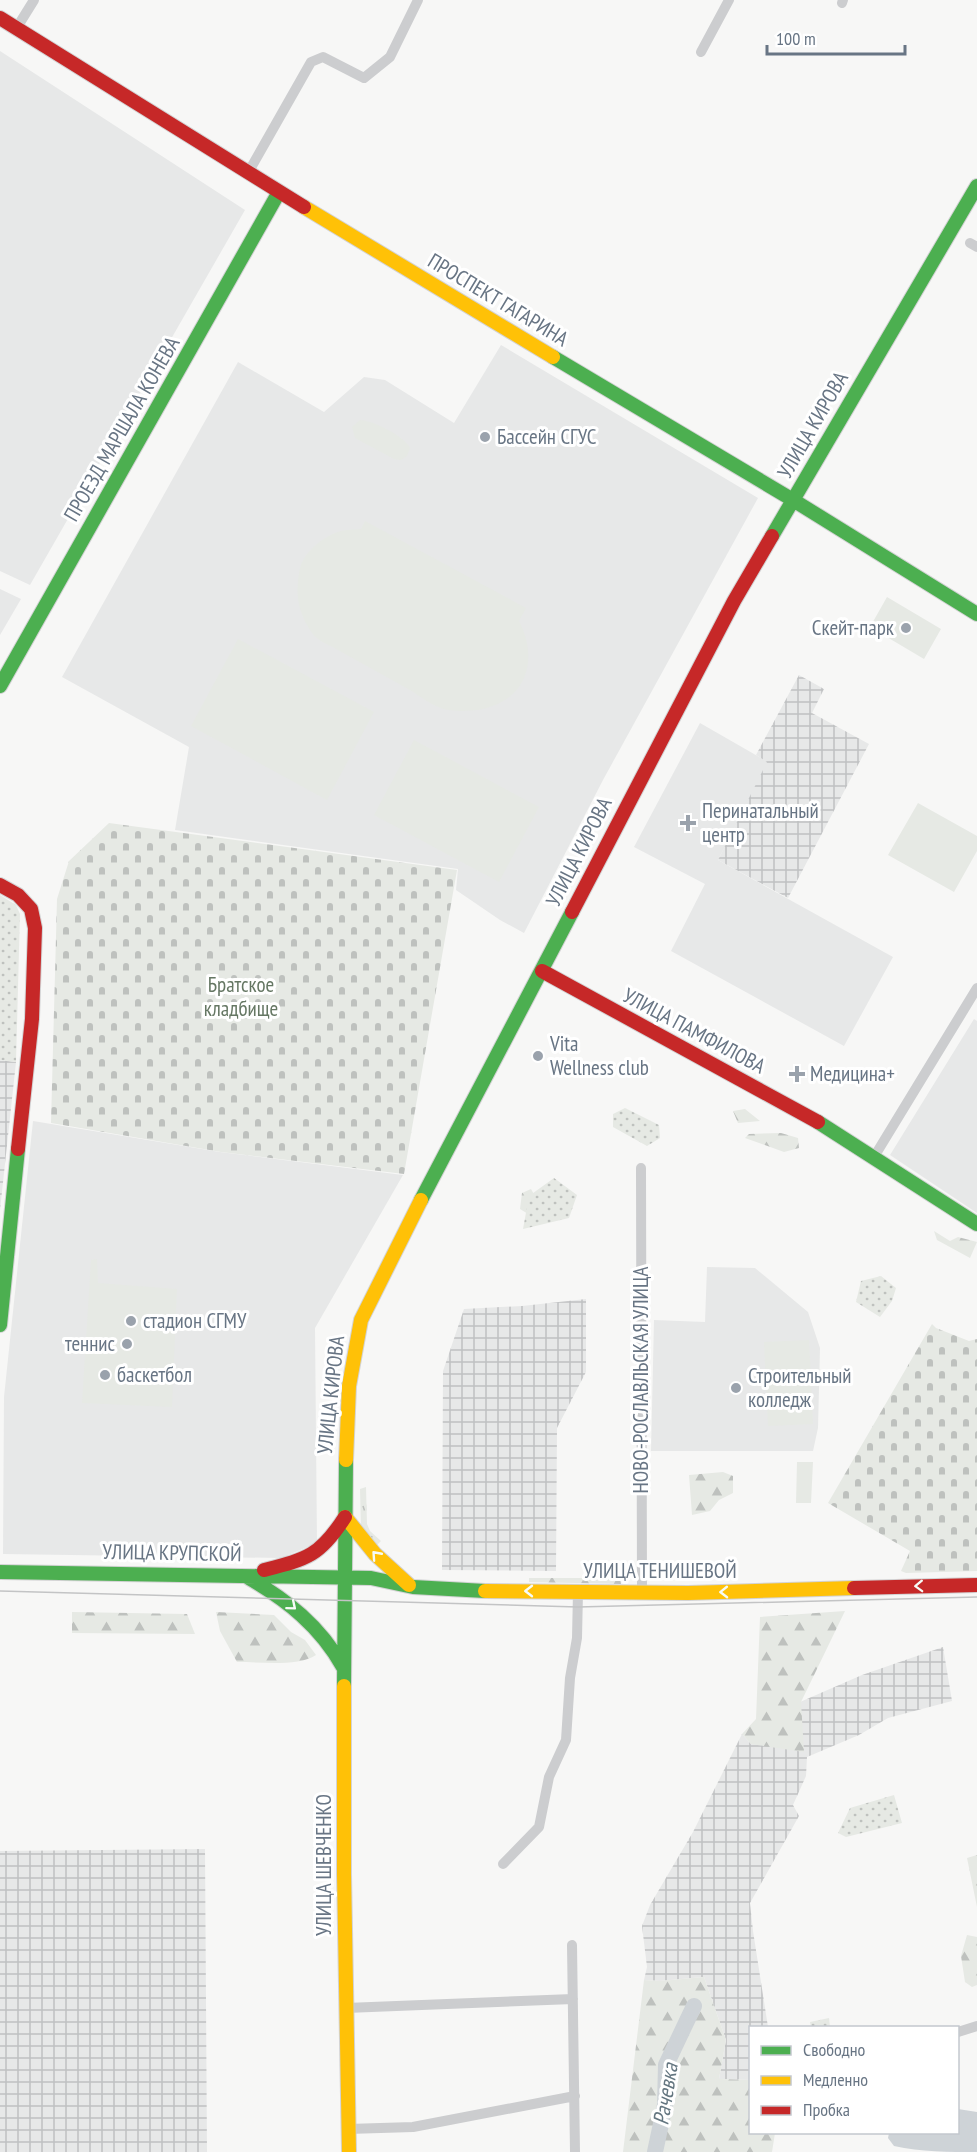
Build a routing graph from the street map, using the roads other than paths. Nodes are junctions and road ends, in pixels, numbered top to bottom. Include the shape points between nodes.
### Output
1 (34, 0) edge
2 (418, 0) edge
3 (729, 0) edge
4 (0, 18) edge
5 (16, 29) junction
6 (701, 52) dead end
7 (248, 173) junction
8 (977, 186) edge
9 (279, 192) junction
10 (793, 500) junction
11 (977, 614) edge
12 (0, 686) edge
13 (0, 885) edge
14 (542, 971) junction
15 (977, 988) edge
16 (874, 1157) junction
17 (641, 1168) dead end
18 (977, 1224) edge
19 (0, 1325) edge
20 (345, 1517) junction
21 (0, 1572) edge
22 (242, 1575) junction
23 (344, 1584) junction
24 (977, 1585) edge
25 (413, 1587) junction
26 (578, 1592) junction
27 (642, 1593) junction
28 (344, 1669) junction
29 (503, 1864) dead end
30 (572, 1945) dead end
31 (573, 1999) junction
32 (346, 2008) junction
33 (977, 2026) edge
34 (959, 2031) edge
35 (575, 2096) junction
36 (348, 2129) junction
37 (349, 2152) edge
38 (575, 2152) edge

1 - 5 street
2 - 7 street via 390,57 364,78 323,57 311,63
3 - 6 street
4 - 5 main road, ПРОСПЕКТ ГАГАРИНА
5 - 7 main road, ПРОСПЕКТ ГАГАРИНА
7 - 9 main road, ПРОСПЕКТ ГАГАРИНА
8 - 10 main road, УЛИЦА КИРОВА
9 - 10 main road, ПРОСПЕКТ ГАГАРИНА
9 - 12 main road, ПРОЕЗД МАРШАЛА КОНЕВА
10 - 11 main road, ПРОСПЕКТ ГАГАРИНА
10 - 14 main road, УЛИЦА КИРОВА via 734,601
13 - 19 main road via 18,895 31,909 35,928 32,1019
14 - 16 main road, УЛИЦА ПАМФИЛОВА via 829,1128
14 - 20 main road, УЛИЦА КИРОВА via 361,1320 349,1386
15 - 16 street
16 - 18 main road, УЛИЦА ПАМФИЛОВА
17 - 27 street, НОВО-РОСЛАВЛЬСКАЯ УЛИЦА
20 - 22 main road via 319,1551 303,1560
20 - 23 main road, УЛИЦА КИРОВА
25 -> 20 main road via 385,1564
21 - 22 main road, УЛИЦА КРУПСКОЙ
22 - 23 main road, УЛИЦА КРУПСКОЙ
22 -> 28 main road via 277,1594 316,1626
23 - 25 main road, УЛИЦА ТЕНИШЕВОЙ via 371,1578
23 - 28 main road, УЛИЦА ШЕВЧЕНКО
24 -> 27 main road, УЛИЦА ТЕНИШЕВОЙ
26 -> 25 main road, УЛИЦА ТЕНИШЕВОЙ
26 - 27 main road, УЛИЦА ТЕНИШЕВОЙ
26 - 29 street via 566,1740 549,1777 539,1827
28 - 32 main road, УЛИЦА ШЕВЧЕНКО
30 - 31 street
31 - 32 street
31 - 35 street
32 - 36 main road, УЛИЦА ШЕВЧЕНКО
33 - 34 street
35 - 36 street via 413,2127
35 - 38 street
36 - 37 main road, УЛИЦА ШЕВЧЕНКО

